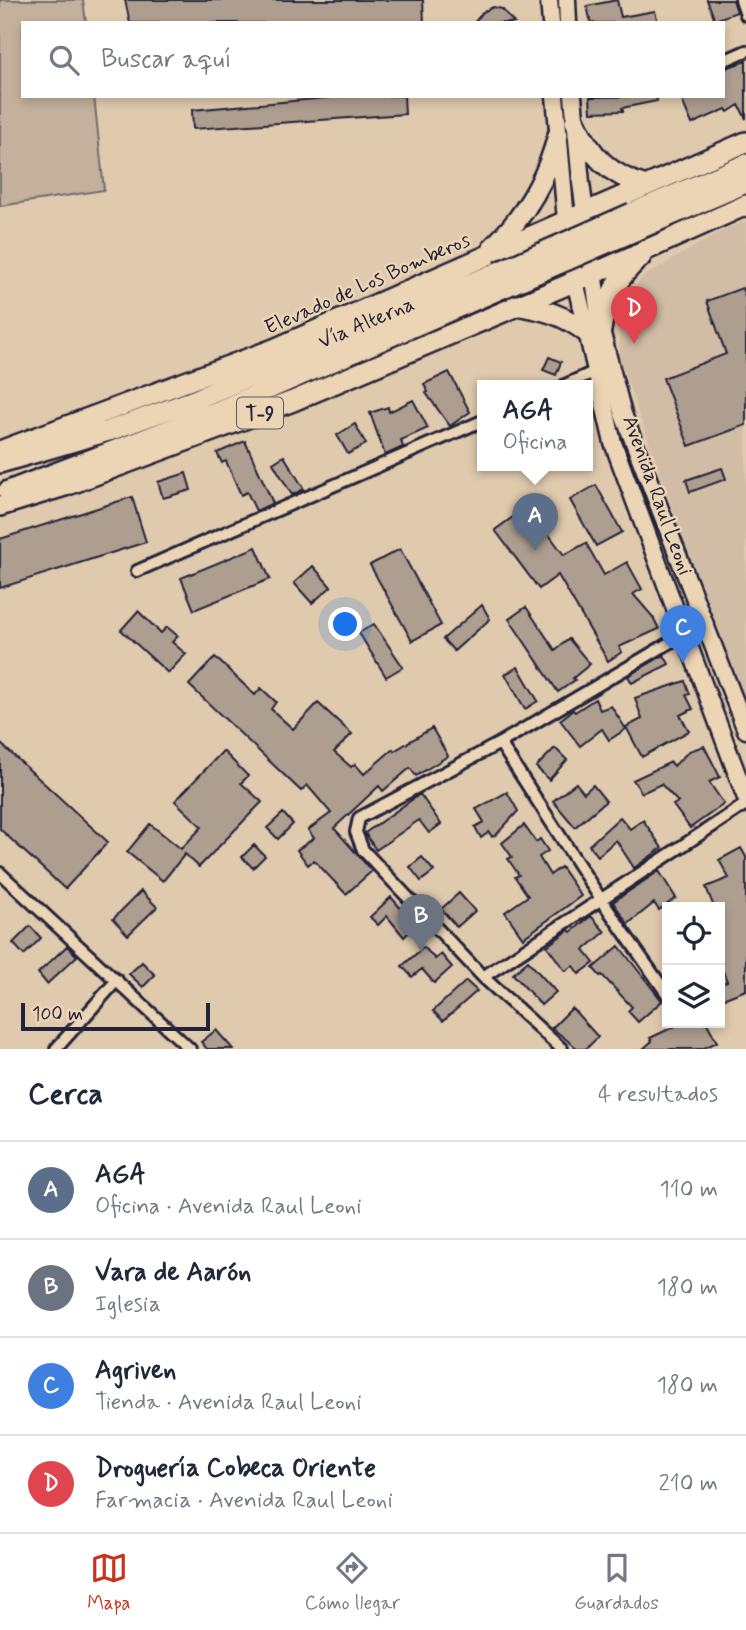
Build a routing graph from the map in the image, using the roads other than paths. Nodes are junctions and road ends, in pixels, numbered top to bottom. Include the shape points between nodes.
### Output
1 (549, 0) edge
2 (567, 0) edge
3 (741, 0) edge
4 (746, 15) edge
5 (551, 21) edge
6 (568, 21) edge
7 (746, 51) edge
8 (725, 60) edge
9 (555, 98) edge
10 (573, 98) edge
11 (575, 121) junction
12 (558, 135) junction
13 (746, 142) edge
14 (746, 164) edge
15 (746, 183) edge
16 (646, 186) junction
17 (746, 205) edge
18 (585, 212) junction
19 (566, 220) junction
20 (635, 221) junction
21 (668, 239) junction
22 (479, 259) junction
23 (594, 273) junction
24 (575, 281) junction
25 (506, 288) junction
26 (594, 332) junction
27 (596, 371) junction
28 (576, 380) edge
29 (477, 423) edge
30 (0, 451) edge
31 (0, 463) edge
32 (0, 494) edge
33 (0, 506) edge
34 (136, 571) dead end
35 (686, 633) junction
36 (746, 730) edge
37 (500, 743) junction
38 (746, 798) edge
39 (746, 804) edge
40 (0, 873) edge
41 (600, 898) junction
42 (483, 977) junction
43 (117, 980) junction
44 (662, 987) edge
45 (56, 1049) edge
46 (190, 1049) edge
47 (562, 1049) edge

1 - 5 main road
2 - 6 main road
3 - 4 street
7 - 8 street
9 - 12 main road, Avenida Raul Leoni
10 - 11 main road, Avenida Raul Leoni
11 - 16 highway via 603,165
11 - 18 main road, Avenida Raul Leoni
12 - 19 main road, Avenida Raul Leoni
12 - 22 highway via 534,197 514,225
13 - 16 highway, Elevado de Los Bomberos
14 - 20 highway, T-9
15 - 20 highway, T-9
16 - 18 highway, Elevado de Los Bomberos
17 - 21 highway, Elevado de Los Bomberos / T-9
18 - 19 highway, Elevado de Los Bomberos
18 - 23 main road, Avenida Raul Leoni
19 - 22 highway, Elevado de Los Bomberos
19 - 24 main road, Avenida Raul Leoni
20 - 25 highway, Elevado de Los Bomberos / T-9, bridge
21 - 23 highway, Elevado de Los Bomberos / T-9
21 - 26 highway, T-9 via 629,267 614,285
22 - 30 highway, Elevado de Los Bomberos via 274,349
23 - 24 highway, Elevado de Los Bomberos / T-9
23 - 26 main road, Avenida Raul Leoni
24 - 25 highway, Elevado de Los Bomberos / T-9
24 - 26 main road, Avenida Raul Leoni
25 - 26 highway
25 - 31 highway, Elevado de Los Bomberos / T-9 via 109,430
25 - 32 highway, Vía Alterna / T-9 via 220,410
25 - 33 highway, Elevado de Los Bomberos / T-9 via 293,401
26 - 27 main road, Avenida Raul Leoni
26 - 36 main road, Avenida Raul Leoni
27 - 28 street
27 - 35 main road, Avenida Raul Leoni via 614,443
29 - 34 street
35 - 37 street
35 - 38 main road, Avenida Raul Leoni
37 - 41 street
37 - 42 street via 359,818 356,832 363,850
39 - 41 street
40 - 43 street
41 - 42 street
41 - 44 street
42 - 47 street
43 - 45 street
43 - 46 street

